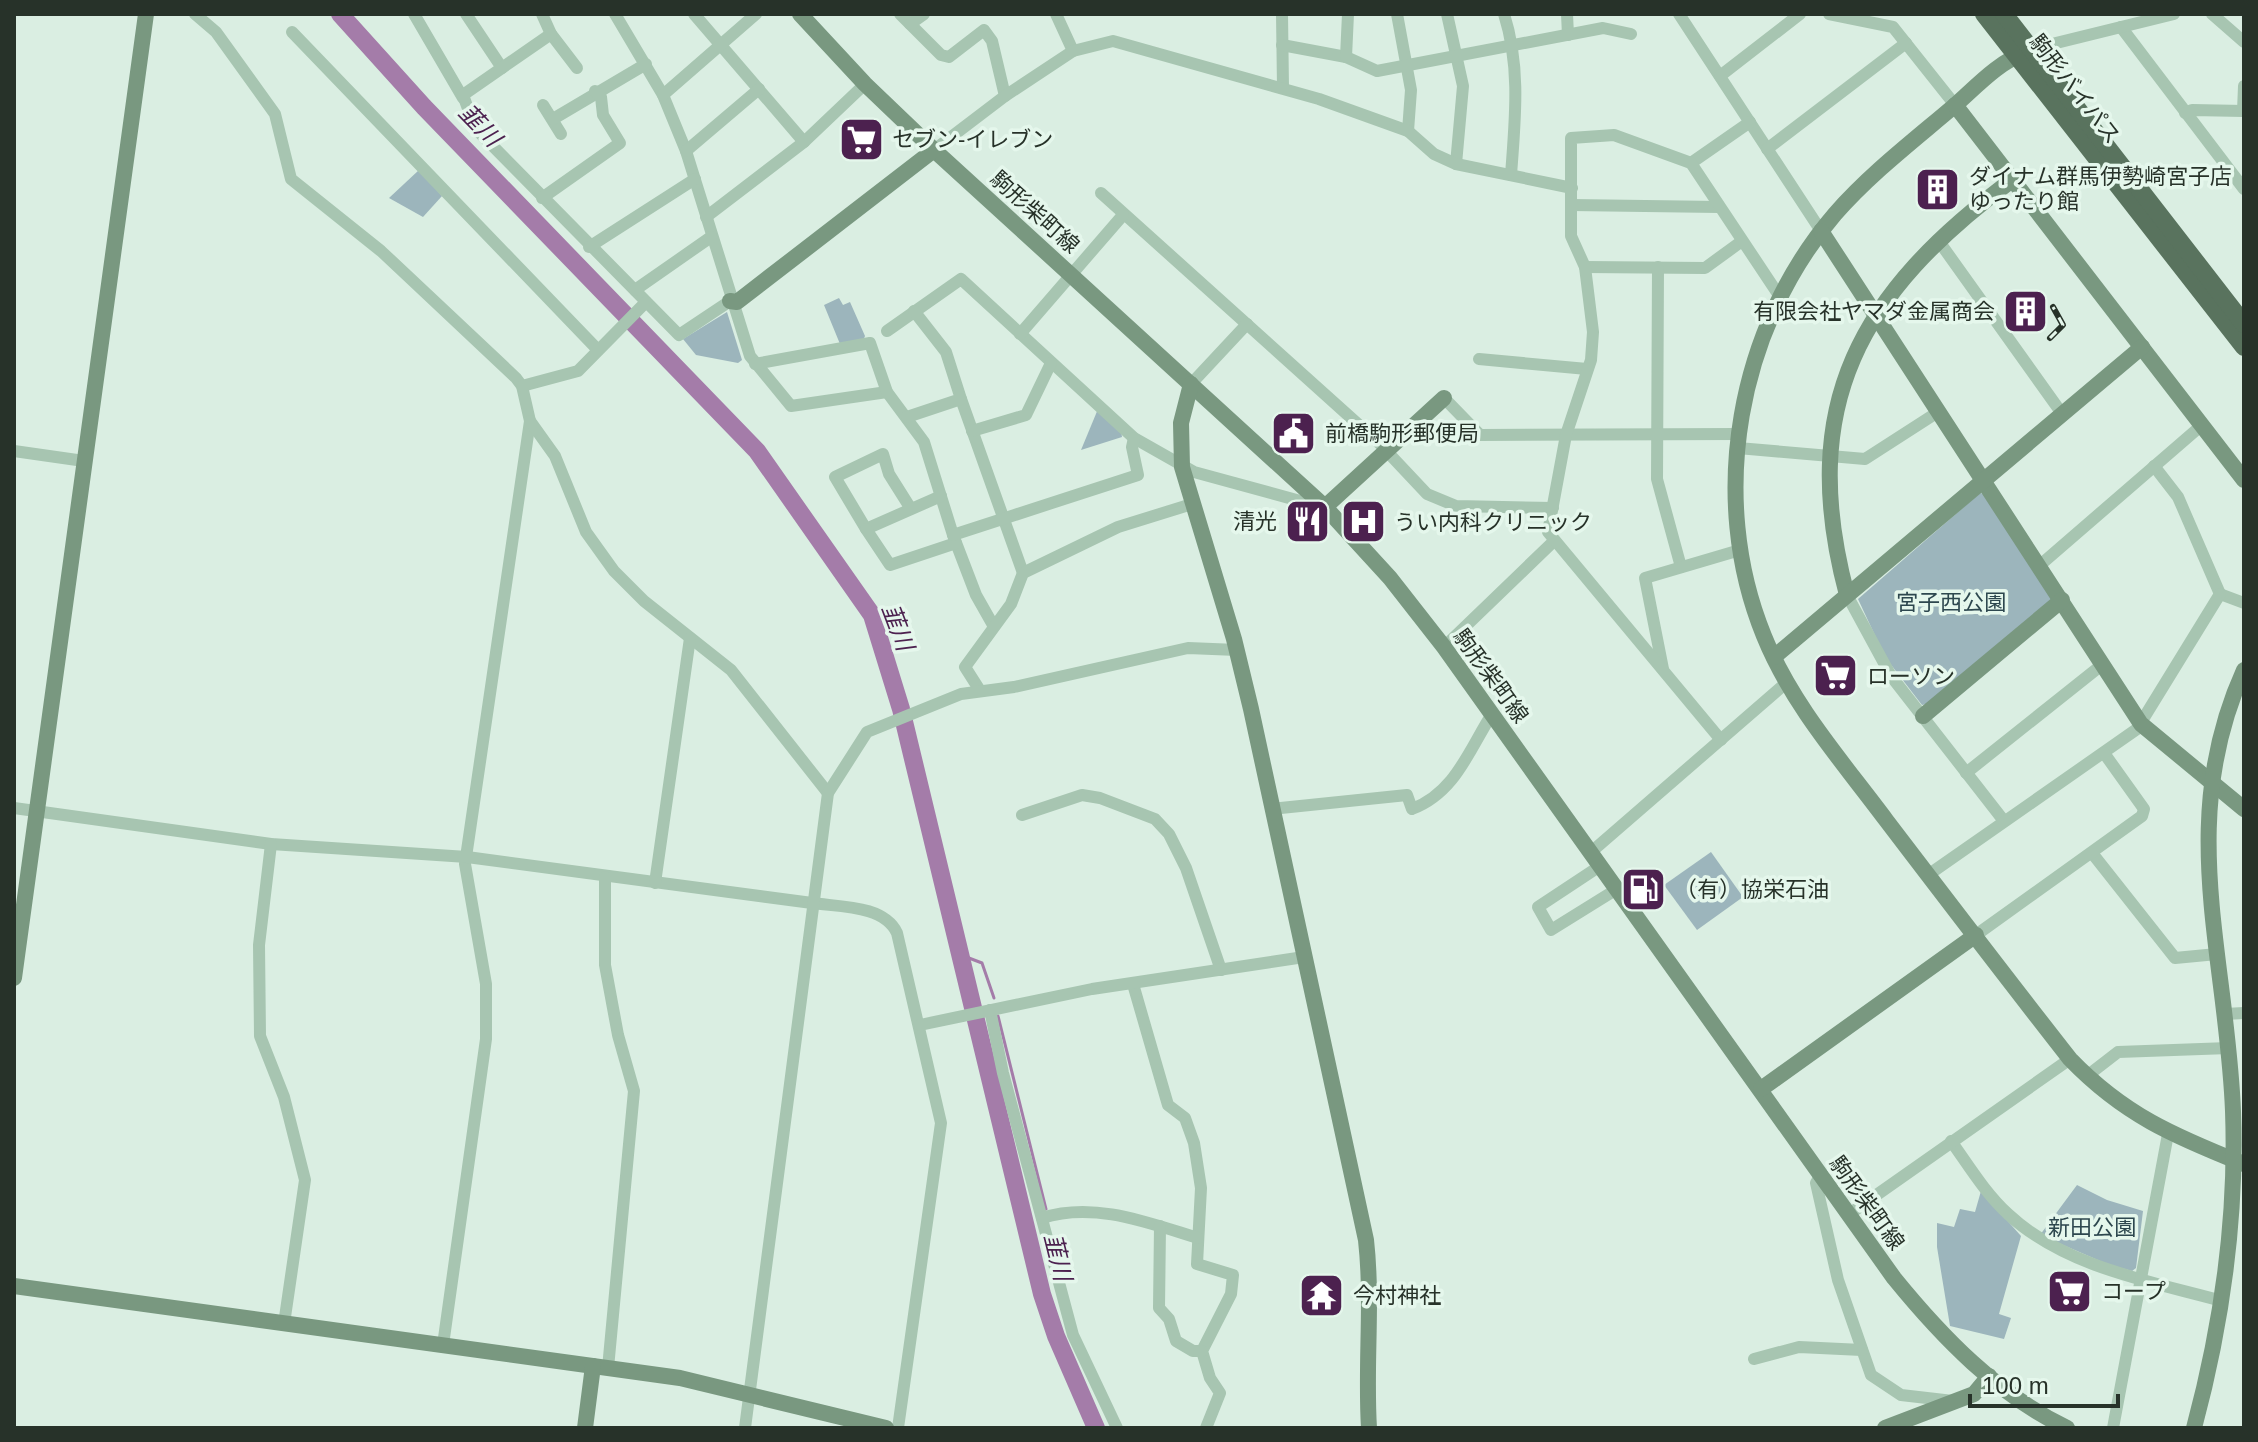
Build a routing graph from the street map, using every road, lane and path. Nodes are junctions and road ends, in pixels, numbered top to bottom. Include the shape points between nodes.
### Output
1 (146, 14) edge
2 (195, 14) edge
3 (414, 14) edge
4 (466, 14) edge
5 (542, 14) edge
6 (615, 14) edge
7 (694, 14) edge
8 (756, 14) edge
9 (800, 14) edge
10 (900, 14) edge
11 (924, 14) edge
12 (1056, 14) edge
13 (1282, 14) edge
14 (1348, 14) edge
15 (1397, 14) edge
16 (1447, 14) edge
17 (1504, 14) edge
18 (1567, 14) edge
19 (1679, 14) edge
20 (1800, 14) edge
21 (1829, 14) edge
22 (1984, 14) edge
23 (2004, 14) edge
24 (2174, 14) edge
25 (2212, 14) edge
26 (910, 24) junction
27 (2121, 27) junction
28 (292, 32) dead end
29 (551, 34) junction
30 (1631, 34) dead end
31 (1568, 35) junction
32 (2244, 42) edge
33 (1906, 43) junction
34 (1512, 44) junction
35 (1282, 45) junction
36 (721, 46) junction
37 (1073, 51) junction
38 (2025, 52) junction
39 (1346, 57) junction
40 (1459, 57) junction
41 (646, 64) junction
42 (1406, 67) junction
43 (502, 68) junction
44 (577, 68) dead end
45 (1720, 76) junction
46 (865, 84) junction
47 (2244, 86) edge
48 (1283, 88) junction
49 (759, 89) junction
50 (595, 91) junction
51 (663, 95) junction
52 (1005, 96) junction
53 (463, 98) junction
54 (543, 105) dead end
55 (1955, 105) junction
56 (2244, 111) edge
57 (2185, 113) junction
58 (553, 119) junction
59 (1750, 122) junction
60 (1408, 131) junction
61 (561, 134) dead end
62 (804, 142) junction
63 (1767, 149) junction
64 (934, 150) junction
65 (686, 151) junction
66 (1691, 163) junction
67 (1456, 164) junction
68 (1511, 175) junction
69 (695, 179) junction
70 (2012, 180) junction
71 (2242, 183) edge
72 (1572, 188) junction
73 (1101, 193) dead end
74 (542, 198) junction
75 (1571, 205) junction
76 (1719, 207) junction
77 (1123, 215) junction
78 (706, 217) junction
79 (1821, 231) junction
80 (711, 237) junction
81 (1938, 240) junction
82 (1742, 241) junction
83 (589, 247) junction
84 (1585, 267) junction
85 (1658, 267) junction
86 (1073, 276) junction
87 (635, 290) junction
88 (1780, 297) junction
89 (730, 301) junction
90 (642, 305) junction
91 (914, 311) junction
92 (1876, 315) junction
93 (1247, 324) junction
94 (2244, 324) edge
95 (887, 331) dead end
96 (1020, 334) junction
97 (2142, 347) junction
98 (2244, 347) edge
99 (598, 350) junction
100 (1479, 359) dead end
101 (1051, 363) junction
102 (755, 364) junction
103 (1587, 369) junction
104 (1191, 384) junction
105 (522, 386) junction
106 (887, 392) junction
107 (1444, 398) joint
108 (961, 399) junction
109 (1938, 412) junction
110 (2063, 415) junction
111 (907, 417) junction
112 (530, 421) junction
113 (2202, 425) junction
114 (972, 431) junction
115 (1656, 433) junction
116 (1566, 435) junction
117 (1134, 438) junction
118 (1738, 441) junction
119 (14, 451) edge
120 (1385, 451) junction
121 (1829, 456) junction
122 (84, 461) junction
123 (2154, 466) junction
124 (1182, 467) junction
125 (2244, 480) edge
126 (1984, 481) junction
127 (941, 496) junction
128 (1192, 504) junction
129 (1325, 507) junction
130 (1553, 508) junction
131 (911, 509) junction
132 (1001, 519) junction
133 (866, 529) junction
134 (954, 539) junction
135 (1554, 541) junction
136 (1740, 550) junction
137 (2039, 566) junction
138 (1681, 567) junction
139 (1023, 573) junction
140 (2220, 594) junction
141 (1847, 595) junction
142 (2062, 600) junction
143 (2244, 603) edge
144 (993, 625) junction
145 (690, 638) junction
146 (1444, 647) junction
147 (1237, 650) junction
148 (1774, 657) junction
149 (2103, 664) junction
150 (2244, 670) edge
151 (1663, 672) junction
152 (1786, 683) junction
153 (979, 689) junction
154 (1492, 714) junction
155 (1923, 716) junction
156 (2141, 724) junction
157 (1721, 740) junction
158 (2104, 753) junction
159 (1966, 773) junction
160 (2211, 780) junction
161 (828, 793) junction
162 (14, 808) edge
163 (1271, 809) junction
164 (2244, 809) edge
165 (37, 811) junction
166 (1022, 815) dead end
167 (2004, 821) junction
168 (271, 844) junction
169 (2092, 853) junction
170 (467, 857) junction
171 (1595, 860) junction
172 (1928, 875) junction
173 (605, 877) junction
174 (655, 883) junction
175 (1617, 889) junction
176 (812, 903) junction
177 (1976, 935) junction
178 (2217, 954) junction
179 (1304, 957) junction
180 (1221, 970) junction
181 (14, 978) edge
182 (1133, 984) junction
183 (987, 1010) junction
184 (2244, 1013) edge
185 (2225, 1014) junction
186 (920, 1025) junction
187 (2229, 1048) junction
188 (2070, 1059) junction
189 (2087, 1076) junction
190 (1761, 1089) junction
191 (2168, 1134) junction
192 (1951, 1141) junction
193 (2239, 1162) edge
194 (1820, 1176) junction
195 (1848, 1215) junction
196 (1042, 1218) junction
197 (1160, 1226) junction
198 (1198, 1238) junction
199 (2140, 1278) junction
200 (14, 1286) edge
201 (2222, 1301) junction
202 (284, 1324) junction
203 (443, 1345) junction
204 (1862, 1350) junction
205 (1202, 1351) junction
206 (1754, 1359) dead end
207 (600, 1367) junction
208 (1989, 1376) junction
209 (750, 1392) junction
210 (1955, 1402) junction
211 (2042, 1422) edge
212 (1914, 1423) edge
213 (585, 1428) edge
214 (745, 1428) edge
215 (886, 1428) edge
216 (898, 1428) edge
217 (1117, 1428) edge
218 (1206, 1428) edge
219 (1369, 1428) edge
220 (1885, 1428) edge
221 (2067, 1428) edge
222 (2113, 1428) edge
223 (2194, 1428) edge

1 - 122 street
2 - 105 street via 216,32 275,114 291,179 385,254
3 - 53 street
4 - 43 street
5 - 29 street
6 - 41 street
7 - 36 street
8 - 36 street
9 - 46 street, 駒形柴町線
10 - 26 street
11 - 26 street
12 - 37 street
13 - 35 street
14 - 39 street
15 - 42 street
16 - 40 street
17 - 34 street
18 - 31 street
19 - 45 street
20 - 45 street
21 - 33 street via 1889,25
22 - 38 main road, 駒形バイパス
23 - 38 main road, 駒形バイパス
24 - 27 street
25 - 32 street
26 - 52 street via 949,57 984,30 992,41
27 - 38 street
27 - 57 street
28 - 99 street
29 - 43 street
29 - 44 street
30 - 31 street via 1603,28
31 - 34 street
33 - 55 street
33 - 63 street
34 - 40 street
34 - 68 street via 1516,99
35 - 39 street
35 - 48 street
36 - 49 street
36 - 51 street
37 - 48 street via 1125,42
37 - 52 street
38 - 55 street via 2000,65
38 - 94 main road, 駒形バイパス
38 - 98 main road, 駒形バイパス
39 - 42 street via 1377,71
40 - 42 street
40 - 67 street via 1463,86
41 - 50 street
41 - 51 street
42 - 60 street
43 - 53 street
45 - 59 street
46 - 62 street
46 - 64 street, 駒形柴町線
47 - 56 street
48 - 60 street
49 - 62 street
49 - 65 street
50 - 58 street
50 - 74 street via 620,143
51 - 65 street
52 - 64 street
53 - 74 street via 475,128
54 - 58 street
55 - 70 street
55 - 79 street via 1873,175
56 - 57 street
57 - 71 street
58 - 61 street
59 - 63 street
59 - 66 street
60 - 67 street via 1434,154
62 - 78 street
63 - 79 street
64 - 86 street, 駒形柴町線
64 - 89 street via 737,302
65 - 69 street
66 - 72 street via 1614,135 1571,138
66 - 76 street
67 - 68 street
68 - 72 street
69 - 78 street
69 - 83 street
70 - 81 street
70 - 97 street
72 - 75 street
73 - 77 street
74 - 83 street
75 - 76 street
75 - 84 street via 1571,236
76 - 82 street
77 - 86 street
77 - 93 street
78 - 80 street
79 - 88 street
79 - 92 street
80 - 87 street
80 - 89 street
81 - 92 street
81 - 110 street
82 - 85 street via 1705,268
82 - 88 street
83 - 87 street
84 - 85 street
84 - 103 street via 1593,332
85 - 115 street
86 - 96 street
86 - 104 street, 駒形柴町線
87 - 90 street
88 - 118 street via 1753,366
89 - 90 street via 679,335
89 - 102 street
90 - 99 street
91 - 95 street
91 - 96 street via 961,279
91 - 108 street via 946,352
92 - 109 street
92 - 121 street via 1849,367
93 - 104 street
93 - 120 street
96 - 101 street
97 - 110 street
97 - 113 street
99 - 105 street via 578,371
100 - 103 street
101 - 114 street via 1026,415
101 - 117 street
102 - 106 street via 791,406
102 - 106 street via 870,343
103 - 116 street
104 - 124 street via 1181,423
104 - 129 street, 駒形柴町線
105 - 112 street
106 - 111 street
107 - 116 street via 1480,435
107 - 120 street
108 - 111 street
108 - 114 street
109 - 121 street via 1865,459
109 - 126 street
110 - 126 street
111 - 127 street via 924,442
112 - 145 street via 555,456 586,532 614,571
112 - 170 street
113 - 123 street
113 - 125 street
114 - 132 street
115 - 116 street
115 - 118 street
115 - 138 street via 1657,479
116 - 130 street
117 - 124 street
117 - 132 street via 1138,475
118 - 121 street
118 - 136 street
119 - 122 street
120 - 129 street
120 - 130 street via 1427,494 1447,504
121 - 141 street via 1833,541
122 - 165 street
123 - 137 street
123 - 140 street via 2178,497
124 - 128 street
124 - 129 street
126 - 137 street
126 - 141 street
127 - 131 street
127 - 134 street
128 - 139 street via 1118,527
128 - 147 street
129 - 146 street, 駒形柴町線
130 - 135 street via 1548,532
131 - 133 street
131 - 133 street via 883,454 835,477
132 - 134 street
132 - 139 street
133 - 134 street via 890,565
134 - 144 street
135 - 146 street
135 - 151 street
136 - 138 street
136 - 148 street
137 - 142 street
138 - 151 street via 1645,578
139 - 144 street via 1011,604
140 - 143 street
140 - 156 street
141 - 148 street
141 - 155 street via 1885,667
142 - 149 street
142 - 155 street
144 - 153 street via 965,667
145 - 161 street via 740,680
145 - 174 street
146 - 154 street, 駒形柴町線
147 - 153 street via 1188,648 1014,687
147 - 163 street
148 - 152 street
149 - 156 street
149 - 159 street
150 - 160 street
151 - 157 street
152 - 157 street
152 - 172 street
153 - 161 street via 867,732
154 - 163 street via 1443,793 1419,806 1412,809 1407,795
154 - 171 street, 駒形柴町線
155 - 159 street
156 - 158 street
156 - 160 street
157 - 171 street
158 - 167 street
158 - 169 street via 2144,813
159 - 167 street
160 - 164 street
160 - 178 street via 2207,866
161 - 176 street
162 - 165 street
163 - 179 street
165 - 168 street
165 - 181 street
166 - 180 street via 1082,795 1155,819 1186,868
167 - 172 street
168 - 170 street
168 - 202 street via 259,945 260,1036 284,1097 305,1180
169 - 177 street
169 - 178 street via 2175,958
170 - 173 street
170 - 203 street via 486,984 486,1039
171 - 175 street, 駒形柴町線
171 - 175 street via 1538,907 1551,930
172 - 177 street
173 - 174 street
173 - 207 street via 605,965 634,1091
174 - 176 street
175 - 190 street, 駒形柴町線
176 - 186 street via 890,921
176 - 209 street
177 - 188 street
177 - 190 street
178 - 185 street
179 - 180 street
179 - 219 street via 1366,1240 1371,1288
180 - 182 street
182 - 183 street
182 - 198 street via 1168,1105 1191,1129 1201,1188
183 - 186 street
183 - 196 street
184 - 185 street
185 - 187 street
186 - 216 street via 940,1132
187 - 189 street via 2118,1052
187 - 193 street
188 - 189 street
188 - 192 street
189 - 191 street via 2122,1106
190 - 194 street, 駒形柴町線
191 - 193 street
191 - 199 street
192 - 195 street
192 - 199 street via 1983,1186 2025,1229 2066,1253
193 - 201 street
194 - 195 street, 駒形柴町線
194 - 204 street via 1819,1206
195 - 208 street, 駒形柴町線 via 1910,1297
196 - 197 street via 1110,1212
196 - 217 street via 1073,1335
197 - 198 street
197 - 205 street via 1159,1308 1176,1341
198 - 205 street via 1197,1264 1233,1275 1231,1294
199 - 201 street
199 - 222 street
200 - 202 street
201 - 223 street
202 - 203 street
203 - 207 street
204 - 206 street via 1799,1347
204 - 210 street via 1871,1375 1901,1395
205 - 218 street via 1220,1393
207 - 209 street
207 - 213 street
208 - 210 street via 1974,1394
208 - 211 street, 駒形柴町線
209 - 214 street
209 - 215 street
210 - 212 street
211 - 221 street, 駒形柴町線
212 - 220 street

